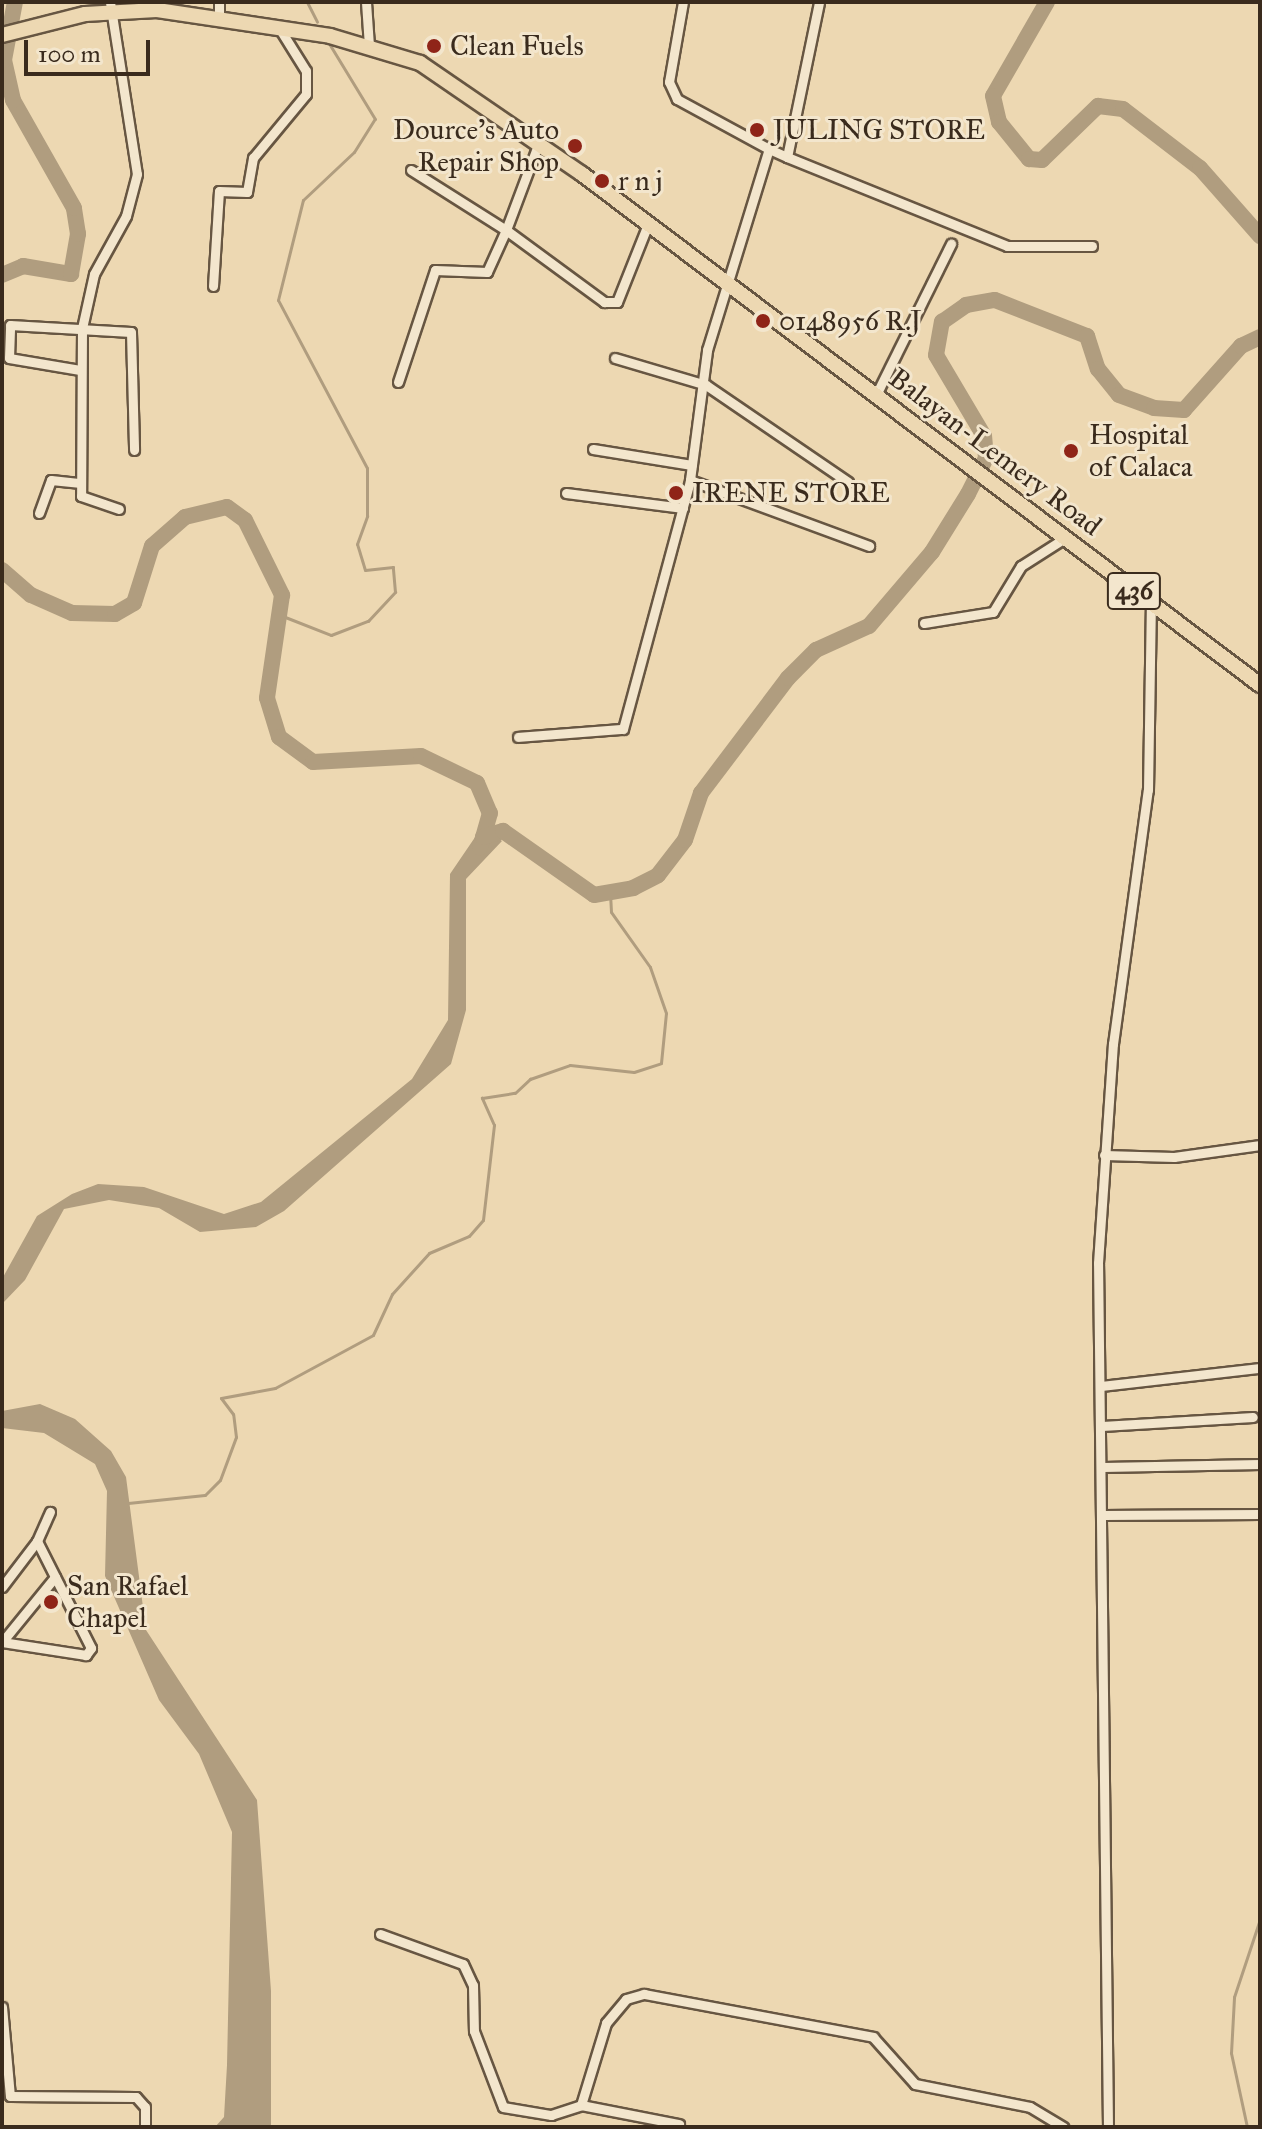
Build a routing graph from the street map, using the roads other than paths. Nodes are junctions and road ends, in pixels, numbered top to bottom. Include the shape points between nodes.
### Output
1 (366, 2) edge
2 (683, 2) edge
3 (819, 2) edge
4 (111, 6) edge
5 (180, 7) edge
6 (219, 10) edge
7 (278, 26) junction
8 (2, 35) edge
9 (369, 46) junction
10 (539, 142) junction
11 (769, 149) junction
12 (787, 157) junction
13 (411, 170) dead end
14 (648, 224) junction
15 (506, 230) junction
16 (951, 244) dead end
17 (1092, 246) dead end
18 (726, 282) junction
19 (213, 286) dead end
20 (82, 328) junction
21 (615, 358) dead end
22 (80, 370) junction
23 (398, 382) dead end
24 (706, 385) junction
25 (876, 395) junction
26 (593, 449) dead end
27 (134, 450) dead end
28 (692, 465) junction
29 (690, 480) junction
30 (848, 482) dead end
31 (81, 483) junction
32 (566, 493) dead end
33 (683, 508) junction
34 (119, 509) dead end
35 (39, 513) dead end
36 (1065, 538) junction
37 (869, 546) dead end
38 (1151, 603) junction
39 (924, 623) dead end
40 (1260, 685) edge
41 (518, 737) dead end
42 (1260, 1145) edge
43 (1104, 1155) junction
44 (1260, 1368) edge
45 (1101, 1386) junction
46 (1253, 1417) dead end
47 (1102, 1426) junction
48 (1260, 1464) edge
49 (1103, 1467) junction
50 (50, 1512) dead end
51 (1260, 1514) edge
52 (1103, 1515) junction
53 (37, 1541) junction
54 (55, 1577) junction
55 (2, 1587) edge
56 (2, 1642) edge
57 (380, 1934) dead end
58 (2, 2007) edge
59 (581, 2105) junction
60 (679, 2124) dead end
61 (145, 2127) edge
62 (1063, 2127) edge
63 (1108, 2127) edge

1 - 9 street
2 - 11 street via 669,82 677,99
3 - 12 street
4 - 5 main road, Balayan-Lemery Road / 436
4 - 8 main road, Balayan-Lemery Road / 436
4 - 20 street via 137,174 126,216 94,274
5 - 6 main road, Balayan-Lemery Road / 436
6 - 7 main road, Balayan-Lemery Road / 436
7 - 9 main road, Balayan-Lemery Road / 436
7 - 19 street via 306,71 306,94 253,158 247,192 219,191
9 - 10 main road, Balayan-Lemery Road / 436 via 439,74
10 - 14 main road, Balayan-Lemery Road / 436
10 - 15 street
11 - 12 street
11 - 18 street
12 - 17 street via 1007,246
13 - 15 street
14 - 15 street via 617,302 604,302
14 - 18 main road, Balayan-Lemery Road / 436
15 - 23 street via 487,272 435,270
16 - 25 street
18 - 24 street
18 - 25 main road, Balayan-Lemery Road / 436
20 - 22 street
20 - 22 street via 10,325 9,358
20 - 27 street via 131,332
21 - 24 street
22 - 31 street
24 - 28 street
24 - 30 street
25 - 36 main road, Balayan-Lemery Road / 436
26 - 28 street
28 - 29 street
29 - 33 street
29 - 37 street
31 - 34 street via 86,502
31 - 35 street via 51,480
32 - 33 street
33 - 41 street via 623,729
36 - 38 main road, Balayan-Lemery Road / 436
36 - 39 street via 1021,566 993,612
38 - 40 main road, Balayan-Lemery Road / 436
38 - 43 street via 1148,790
42 - 43 street via 1174,1157
43 - 45 street
44 - 45 street
45 - 47 street
46 - 47 street
47 - 49 street
48 - 49 street
49 - 52 street
50 - 53 street
51 - 52 street
52 - 63 street
53 - 54 street
53 - 55 street
54 - 56 street
54 - 56 street via 90,1652
57 - 59 street via 463,1964 473,1985 474,2031 503,2107 551,2115
58 - 61 street via 10,2096 136,2097 145,2107
59 - 60 street
59 - 62 street via 606,2023 626,1999 644,1994 873,2037 915,2084 1030,2107

